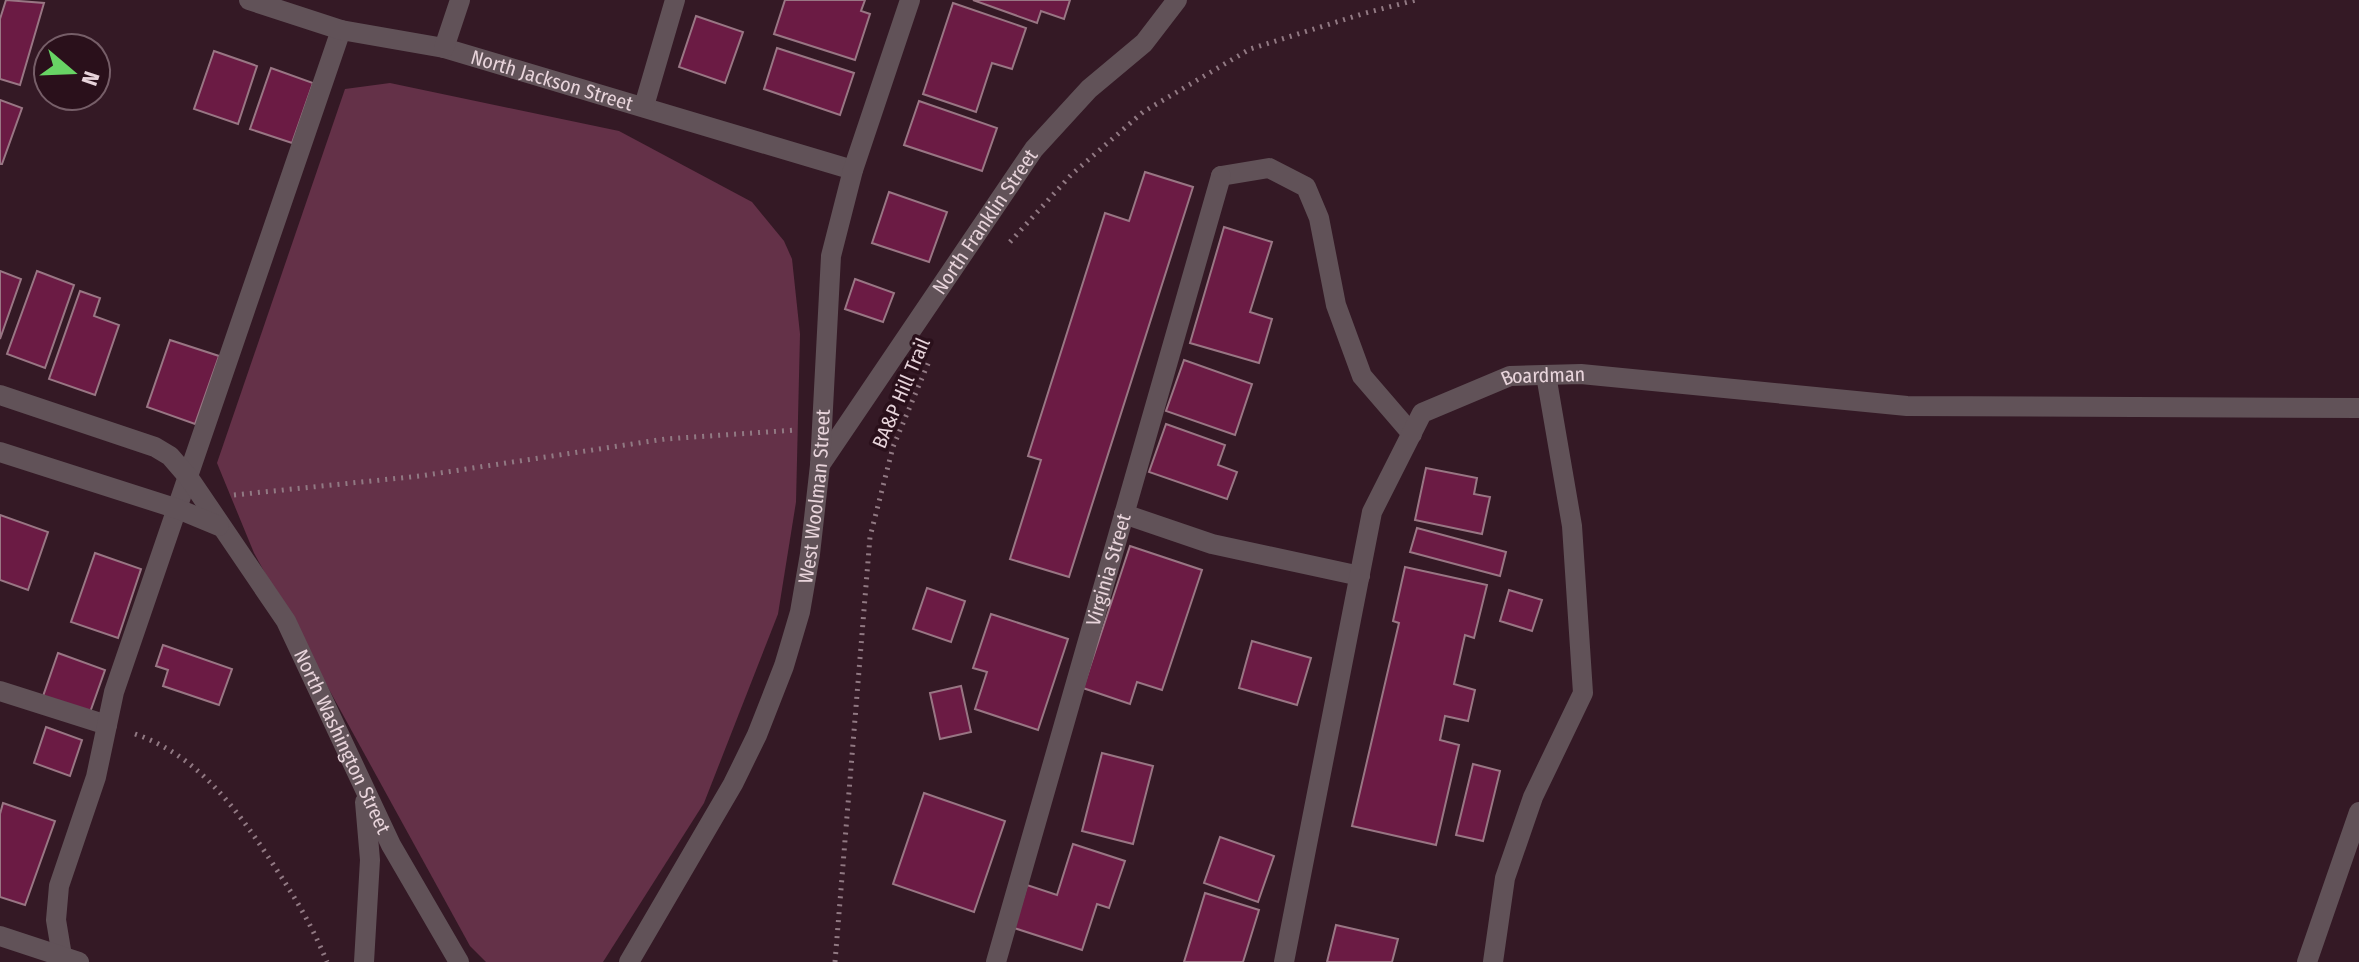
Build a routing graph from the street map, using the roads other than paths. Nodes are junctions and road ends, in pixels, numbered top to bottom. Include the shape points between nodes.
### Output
1 (249, 0) edge
2 (460, 0) edge
3 (675, 0) edge
4 (910, 0) edge
5 (1177, 0) edge
6 (341, 30) junction
7 (444, 48) junction
8 (644, 106) junction
9 (853, 170) junction
10 (1546, 375) junction
11 (0, 395) edge
12 (2359, 408) edge
13 (1412, 434) junction
14 (0, 452) edge
15 (820, 465) junction
16 (189, 478) junction
17 (178, 509) junction
18 (1124, 514) junction
19 (219, 526) junction
20 (1360, 576) junction
21 (0, 691) edge
22 (107, 725) junction
23 (364, 790) junction
24 (2359, 812) edge
25 (0, 936) edge
26 (68, 960) edge
27 (364, 962) edge
28 (459, 962) edge
29 (629, 962) edge
30 (996, 962) edge
31 (1284, 962) edge
32 (1493, 962) edge
33 (2307, 962) edge

1 - 6 street, North Jackson Street
2 - 7 street
3 - 8 street
4 - 9 street, West Woolman Street
5 - 15 street, North Franklin Street via 1144,43 1089,89 1034,149
6 - 7 street, North Jackson Street
6 - 16 street
7 - 8 street, North Jackson Street
8 - 9 street, North Jackson Street
9 - 15 street, West Woolman Street via 831,256
10 - 12 street, Boardman via 1907,406
10 - 13 street, Boardman via 1510,376 1422,413
10 - 32 street via 1572,526 1583,693 1533,797 1505,878
11 - 16 street, North Washington Street via 155,447
13 - 18 street, Virginia Street via 1362,376 1336,305 1319,218 1306,187 1269,168 1221,176
13 - 20 street, Boardman via 1372,512
14 - 17 street
15 - 29 street, West Woolman Street via 800,612 784,666 733,784
16 - 17 street
16 - 19 street, North Washington Street
17 - 19 street
17 - 22 street
18 - 20 street via 1212,544
18 - 30 street, Virginia Street
19 - 23 street, North Washington Street via 286,621
20 - 31 street, Boardman
21 - 22 street
22 - 26 street via 96,777 59,886 56,911
23 - 27 street via 370,860
23 - 28 street, North Washington Street
24 - 33 street
25 - 26 street

